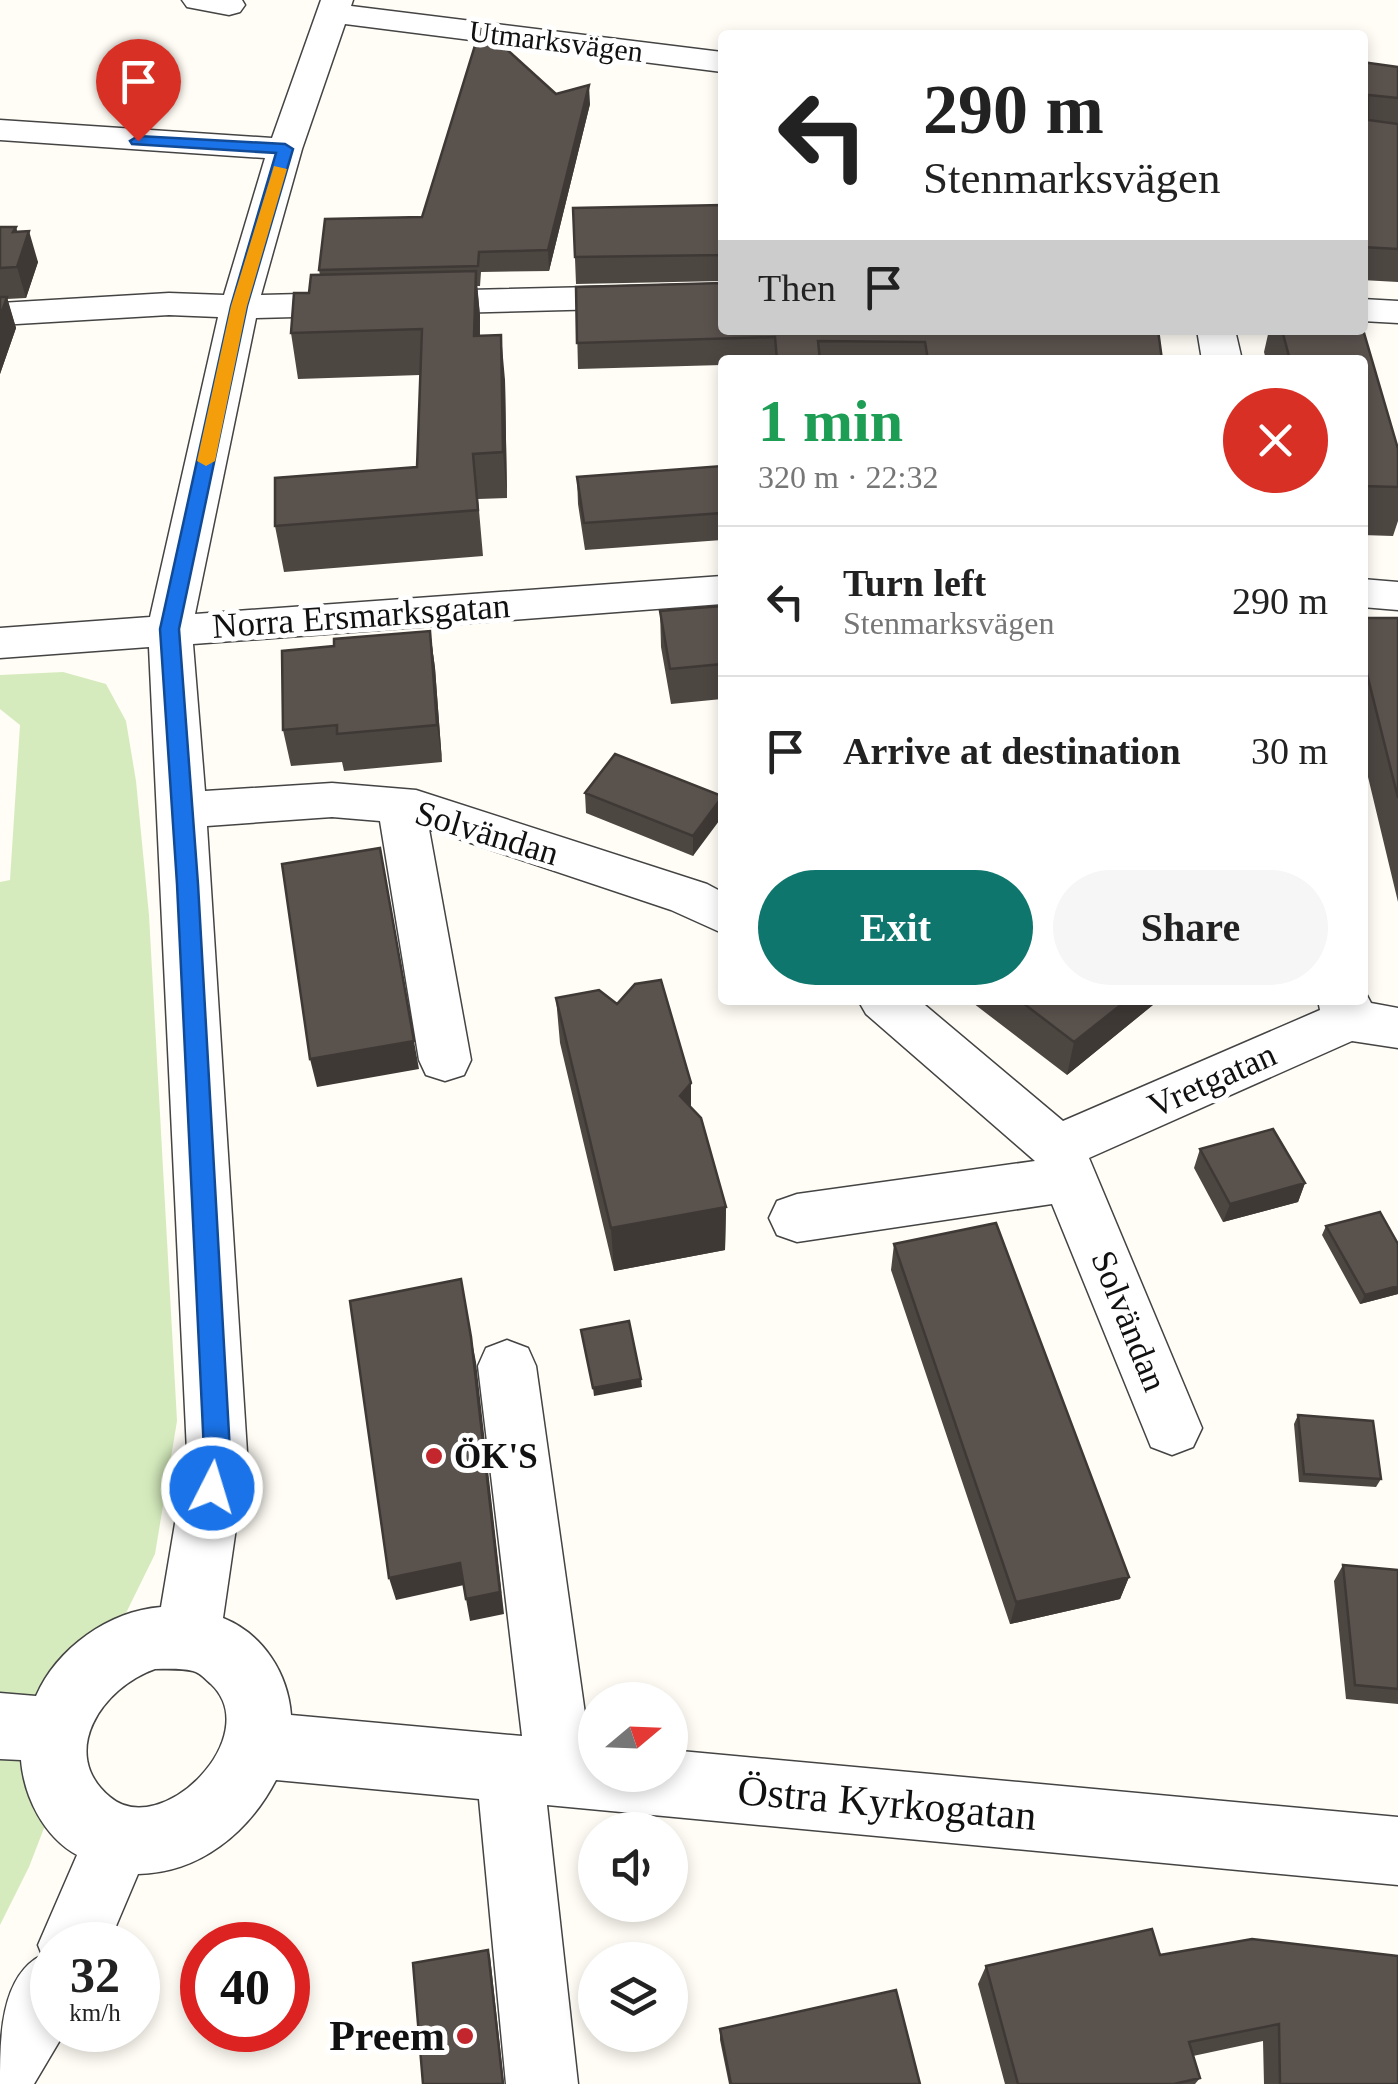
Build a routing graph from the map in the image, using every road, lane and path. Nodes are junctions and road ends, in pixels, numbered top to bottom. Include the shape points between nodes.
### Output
1 (334, 6) edge
2 (718, 61) edge
3 (0, 130) edge
4 (285, 149) junction
5 (718, 295) edge
6 (239, 306) junction
7 (1368, 310) edge
8 (1398, 312) edge
9 (0, 314) edge
10 (718, 590) edge
11 (1368, 594) edge
12 (1398, 596) edge
13 (170, 629) junction
14 (0, 643) edge
15 (401, 806) junction
16 (182, 810) junction
17 (718, 912) edge
18 (890, 1005) edge
19 (1363, 1016) edge
20 (445, 1060) dead end
21 (1064, 1163) junction
22 (796, 1218) dead end
23 (507, 1366) dead end
24 (1172, 1428) dead end
25 (188, 1638) junction
26 (27, 1728) edge
27 (257, 1744) junction
28 (535, 1770) junction
29 (119, 1838) junction
30 (1398, 1851) edge
31 (82, 1922) edge
32 (30, 2022) edge
33 (0, 2072) edge
34 (542, 2084) edge

1 - 2 street, Utmarksvägen
1 - 4 street
3 - 4 street
4 - 6 street
5 - 6 street
6 - 9 street
6 - 13 street
7 - 8 street
10 - 13 street, Norra Ersmarksgatan
11 - 12 street
13 - 14 street, Norra Ersmarksgatan
13 - 16 street
15 - 16 street, Solvändan via 332,800
15 - 17 street, Solvändan
15 - 20 street
16 - 25 street via 217,1452
18 - 21 street, Solvändan
19 - 21 street, Vretgatan
21 - 22 street, Vretgatan
21 - 24 street, Solvändan
23 - 28 street
25 - 26 street via 155,1638 122,1649
25 - 27 street via 221,1650 245,1674 258,1707
26 - 29 street via 52,1759 72,1811
27 - 28 street, Östra Kyrkogatan
27 - 29 street via 247,1772 206,1819 164,1837
28 - 30 street, Östra Kyrkogatan
28 - 34 street
29 - 31 street
32 - 33 street

